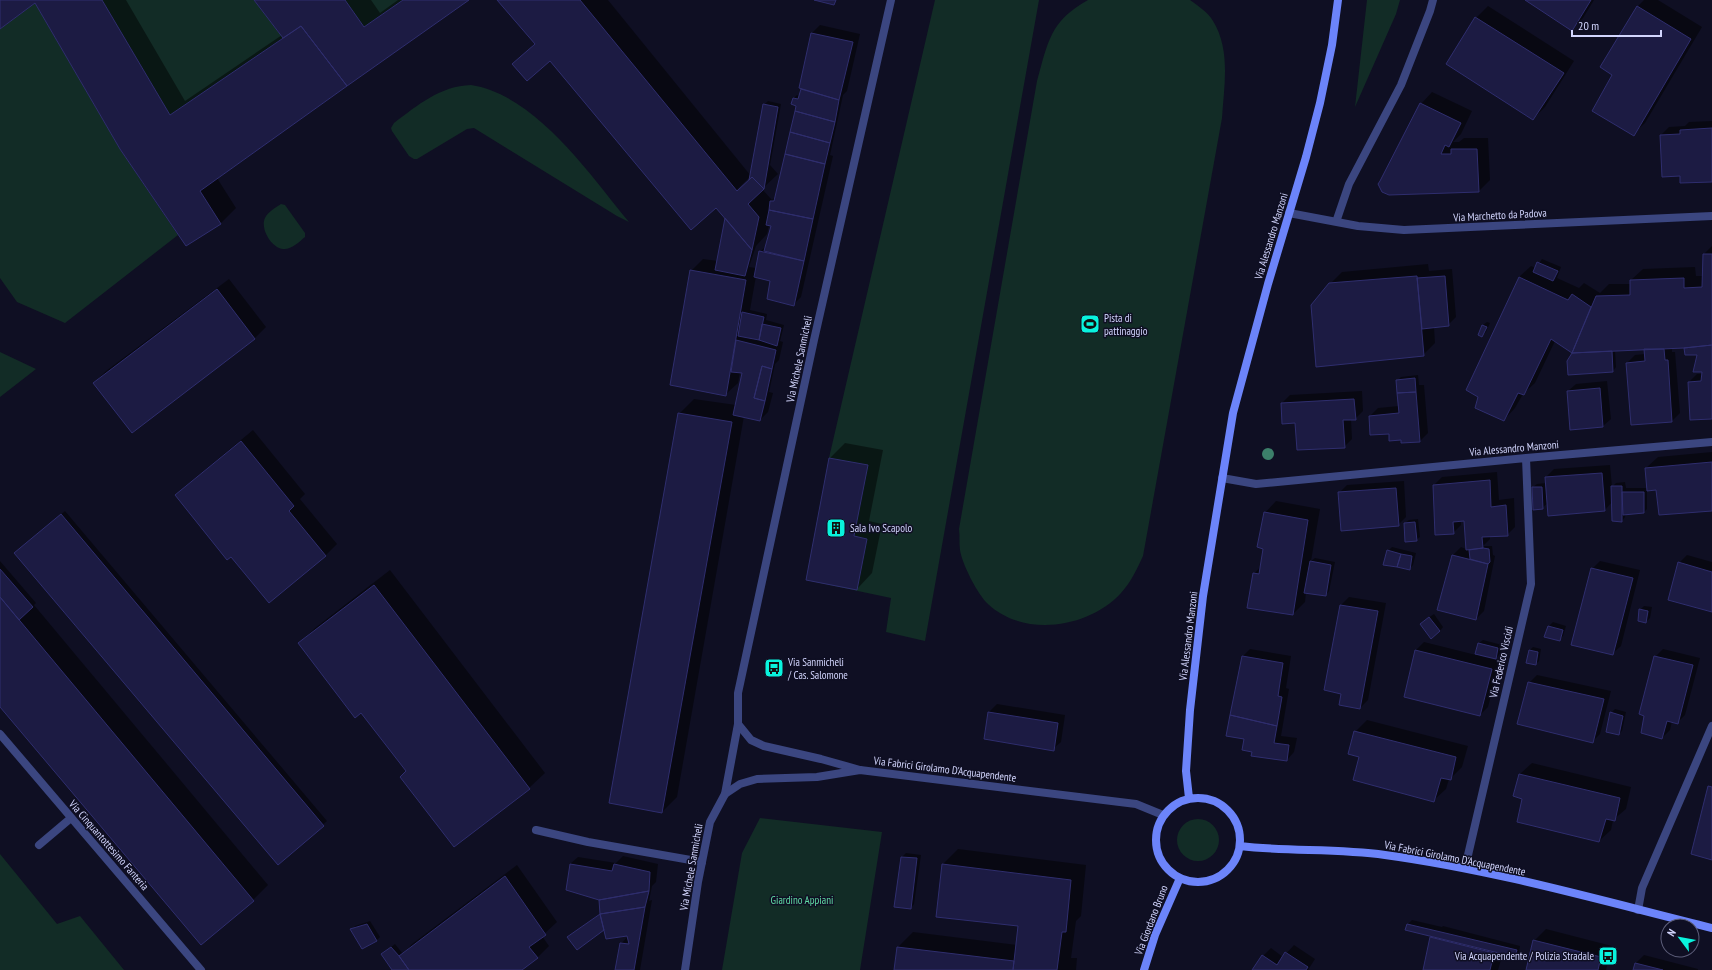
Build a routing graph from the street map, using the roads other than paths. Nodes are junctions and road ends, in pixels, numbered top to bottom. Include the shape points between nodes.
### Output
1 (891, 0) edge
2 (1338, 0) edge
3 (1432, 0) edge
4 (1290, 212) junction
5 (1712, 216) edge
6 (1336, 222) junction
7 (1712, 442) edge
8 (1526, 458) junction
9 (1222, 478) junction
10 (738, 724) junction
11 (1712, 726) edge
12 (0, 734) edge
13 (860, 770) junction
14 (725, 794) junction
15 (1189, 798) junction
16 (1163, 815) junction
17 (71, 818) junction
18 (536, 830) dead end
19 (39, 845) dead end
20 (1240, 846) junction
21 (702, 862) junction
22 (1465, 868) junction
23 (1180, 878) junction
24 (1638, 910) junction
25 (1712, 928) edge
26 (201, 970) edge
27 (685, 970) edge
28 (1144, 970) edge

1 - 10 street, Via Michele Sanmicheli via 739,686
2 - 4 main road, Via Alessandro Manzoni via 1320,104
3 - 6 street via 1401,85 1348,184
4 - 6 street, Via Marchetto da Padova
4 - 9 main road, Via Alessandro Manzoni via 1239,386
5 - 6 street, Via Marchetto da Padova via 1404,230
7 - 8 street, Via Alessandro Manzoni
8 - 9 street, Via Alessandro Manzoni via 1256,484
8 - 22 street, Via Federico Viscidi via 1531,584
9 - 15 main road, Via Alessandro Manzoni via 1203,596 1190,710 1186,770
10 - 13 street via 751,740 764,746
10 - 14 street, Via Michele Sanmicheli
11 - 24 street via 1642,888
12 - 17 street, Via Cinquantottesimo Fanteria
13 - 14 street, Via Fabrici Girolamo D'Acquapendente via 817,777 757,779 740,784
13 - 16 street, Via Fabrici Girolamo D'Acquapendente via 1136,804
14 - 21 street, Via Michele Sanmicheli via 710,822
15 - 16 main road via 1174,804
15 - 20 main road via 1203,797 1216,801 1227,809 1240,832
16 - 23 main road via 1157,826 1156,851 1166,867
17 - 19 street
17 - 26 street, Via Cinquantottesimo Fanteria
18 - 21 street
20 - 22 main road, Via Fabrici Girolamo D'Acquapendente via 1285,851 1338,851
20 - 23 main road via 1236,859 1228,870 1218,877 1205,882 1192,882
21 - 27 street, Via Michele Sanmicheli
22 - 24 main road, Via Fabrici Girolamo D'Acquapendente
23 - 28 main road, Via Giordano Bruno via 1167,904
24 - 25 main road, Via Fabrici Girolamo D'Acquapendente

